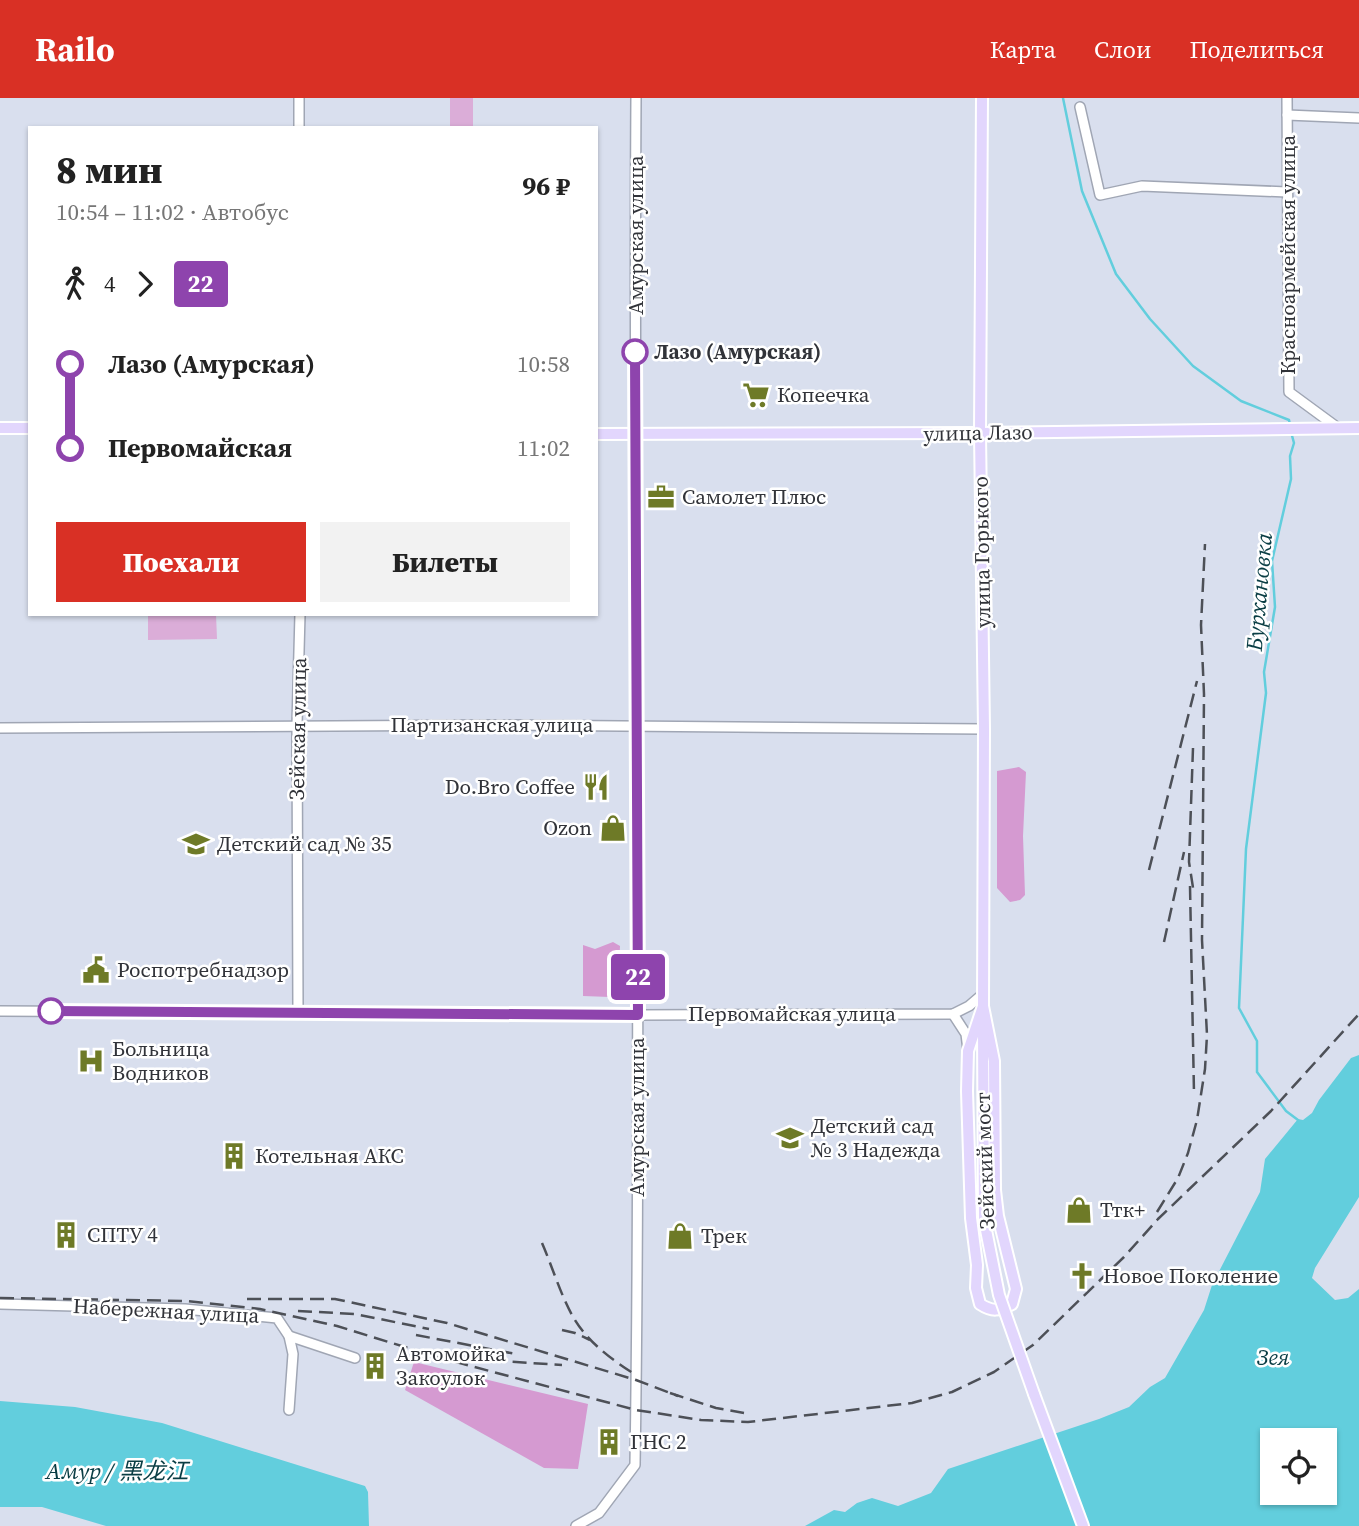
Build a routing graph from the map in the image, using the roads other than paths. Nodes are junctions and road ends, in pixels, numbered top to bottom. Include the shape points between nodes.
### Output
1 (299, 98) edge
2 (636, 98) edge
3 (982, 98) edge
4 (1287, 98) edge
5 (1080, 107) dead end
6 (1287, 115) junction
7 (1359, 118) edge
8 (299, 126) edge
9 (1287, 192) junction
10 (0, 428) edge
11 (28, 428) edge
12 (1338, 428) junction
13 (1359, 428) edge
14 (635, 433) junction
15 (980, 433) junction
16 (598, 434) edge
17 (300, 616) edge
18 (297, 725) junction
19 (635, 726) junction
20 (0, 728) edge
21 (984, 729) junction
22 (983, 1000) junction
23 (0, 1011) edge
24 (298, 1011) junction
25 (953, 1014) junction
26 (638, 1015) junction
27 (968, 1051) junction
28 (0, 1304) edge
29 (289, 1336) junction
30 (355, 1358) dead end
31 (289, 1410) dead end
32 (576, 1526) edge
33 (1083, 1526) edge

1 - 8 street
2 - 14 street, Амурская улица
3 - 15 main road, улица Горького
4 - 6 street, Красноармейская улица
5 - 9 street via 1100,195 1142,186
6 - 7 street
6 - 9 street, Красноармейская улица
9 - 12 street, Красноармейская улица via 1289,392
10 - 11 main road
12 - 13 main road, улица Лазо
12 - 15 main road, улица Лазо
14 - 15 main road, улица Лазо
14 - 16 main road, улица Лазо
14 - 19 street, Амурская улица
15 - 21 main road, улица Горького
17 - 18 street, Зейская улица
18 - 19 street, Партизанская улица
18 - 20 street, Партизанская улица
18 - 24 street, Зейская улица
19 - 21 street, Партизанская улица
19 - 26 street, Амурская улица
21 - 22 main road, улица Горького
22 - 25 street
22 - 27 main road, улица Горького
22 - 27 main road, улица Горького via 994,1061 998,1216 1016,1289 1012,1304 1002,1310 990,1311 980,1304 976,1288
22 - 33 main road, Зейский мост, bridge via 984,1220 999,1295
23 - 24 street, Первомайская улица
24 - 26 street, Первомайская улица
25 - 26 street, Первомайская улица
25 - 27 street via 966,1034
26 - 32 street, Амурская улица via 635,1465 599,1513
28 - 29 street, Набережная улица via 257,1315 277,1318
29 - 30 street
29 - 31 street, Набережная улица via 293,1354

